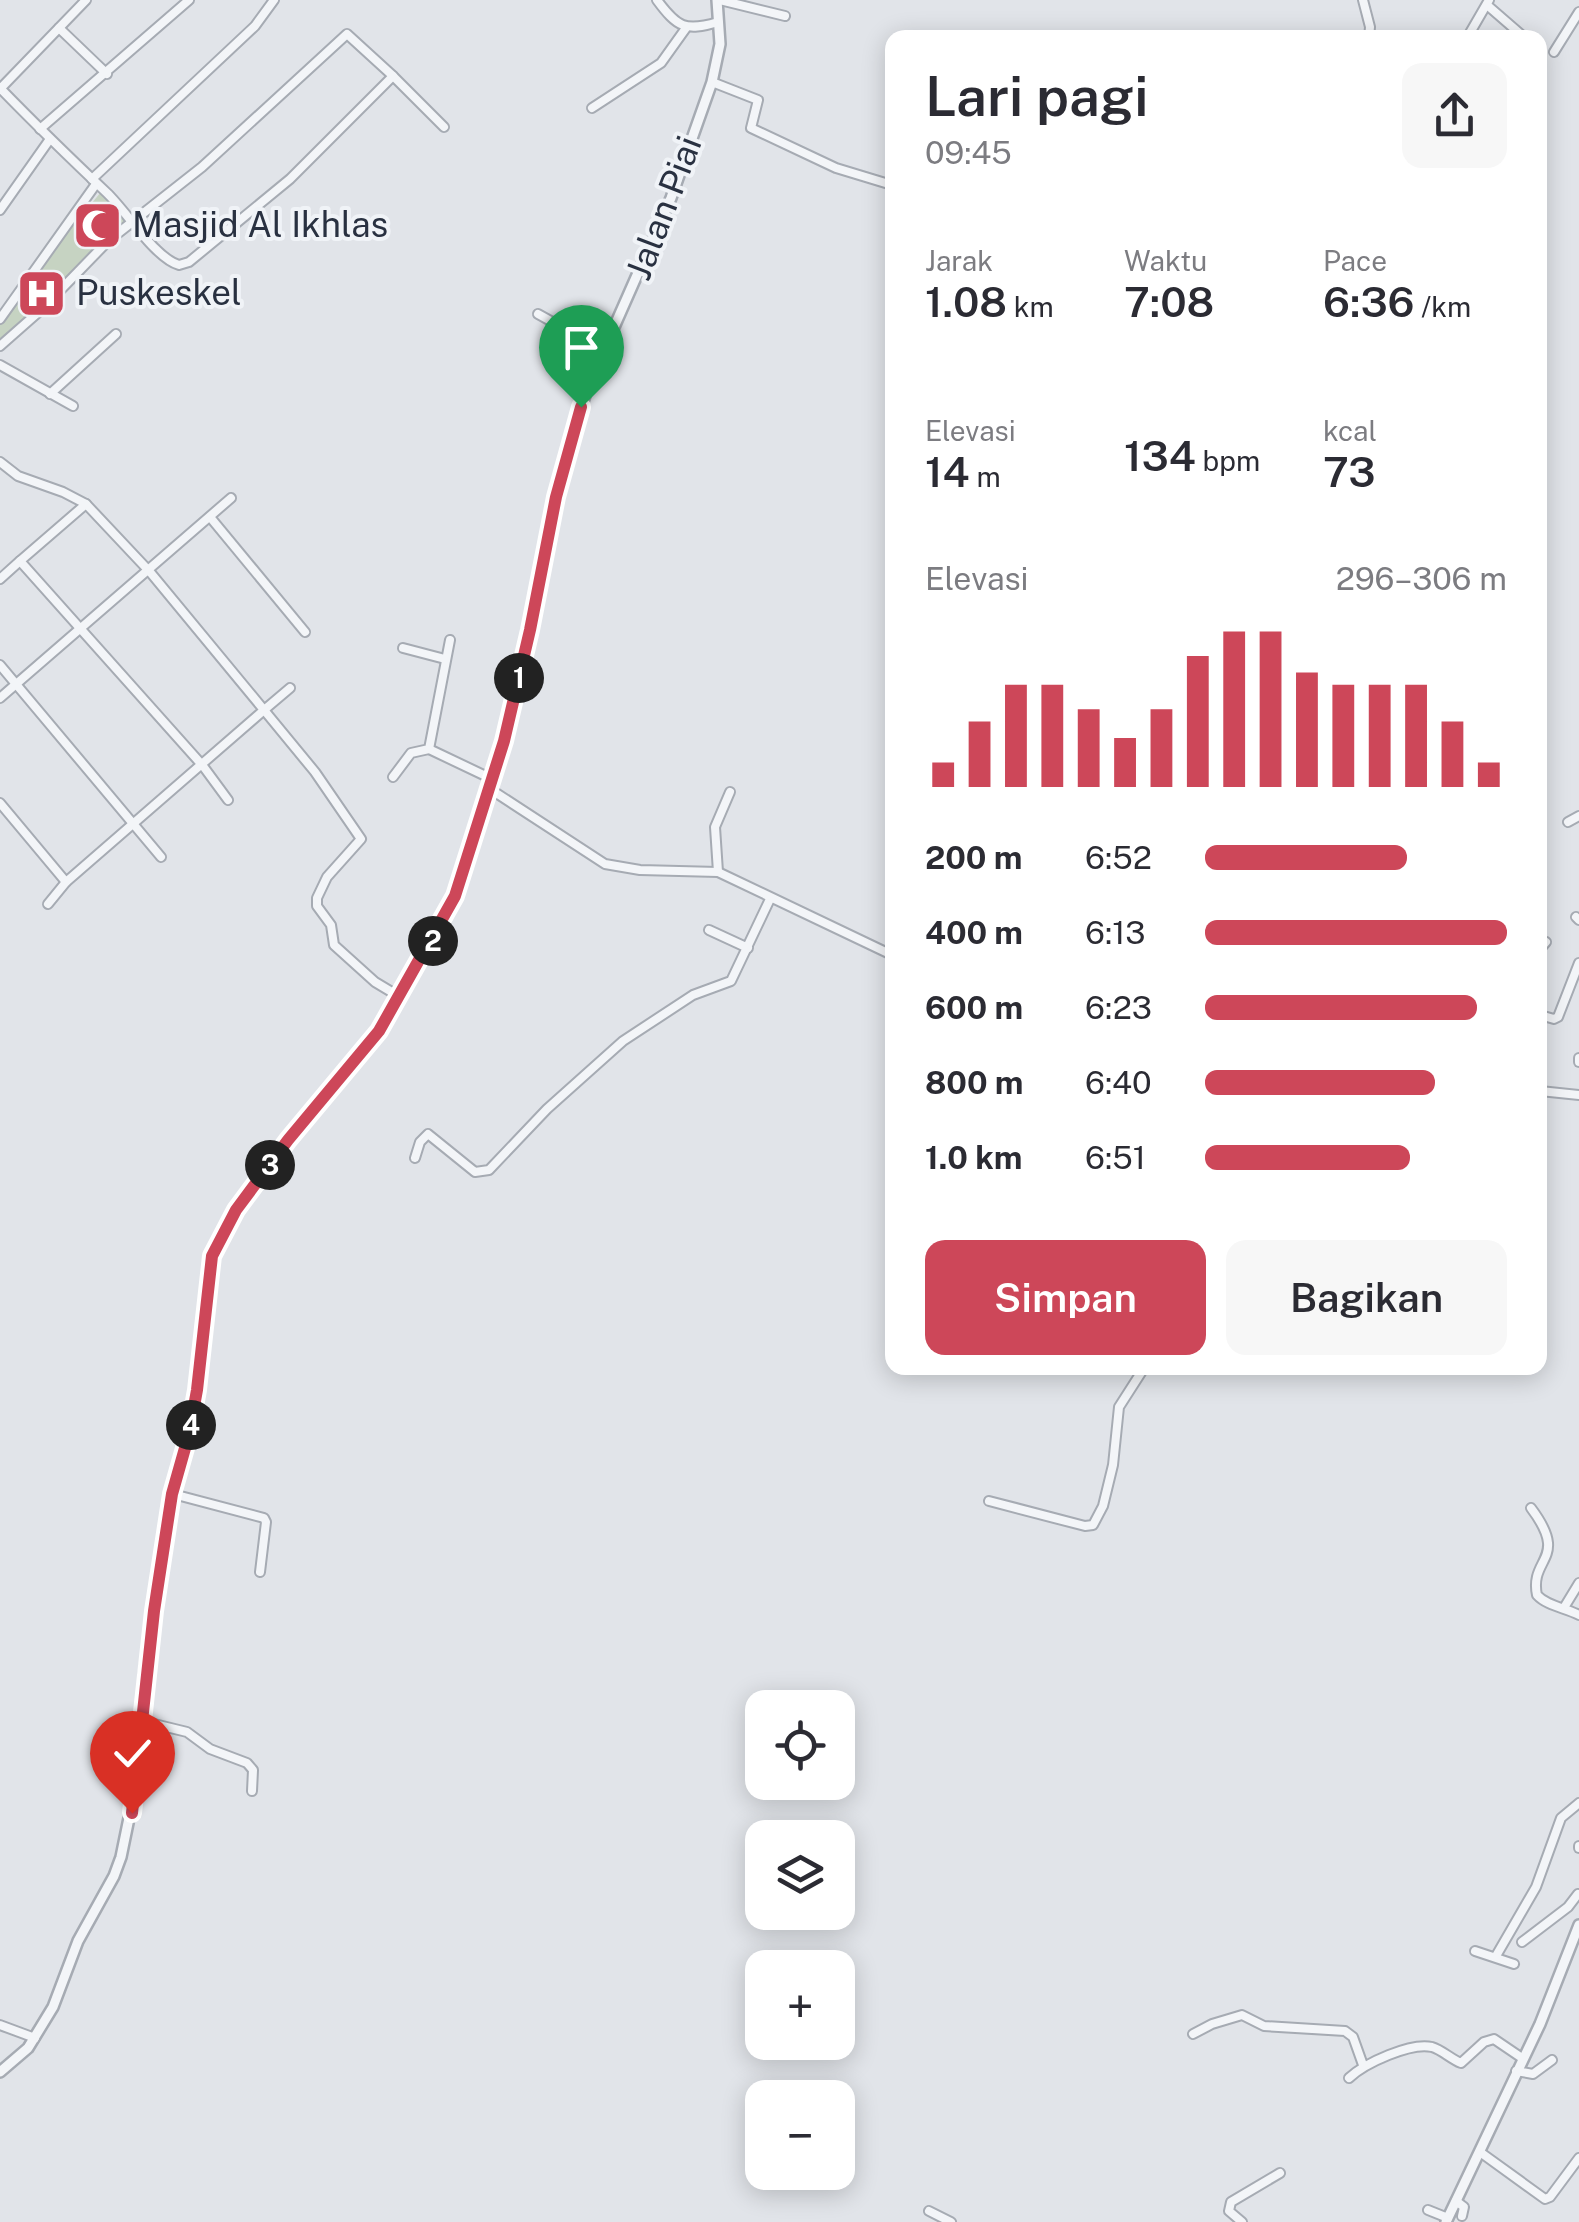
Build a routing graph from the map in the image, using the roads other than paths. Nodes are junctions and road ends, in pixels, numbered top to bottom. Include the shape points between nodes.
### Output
1 (86, 0) edge
2 (188, 0) edge
3 (274, 0) edge
4 (656, 0) edge
5 (719, 0) edge
6 (1363, 0) edge
7 (1488, 3) edge
8 (1579, 12) edge
9 (785, 16) dead end
10 (718, 22) junction
11 (1370, 27) junction
12 (59, 28) junction
13 (686, 28) junction
14 (1370, 30) edge
15 (1372, 30) edge
16 (1471, 30) edge
17 (1517, 30) edge
18 (1554, 52) dead end
19 (107, 74) junction
20 (393, 76) junction
21 (712, 82) junction
22 (0, 88) edge
23 (592, 108) dead end
24 (444, 127) dead end
25 (40, 129) junction
26 (50, 138) junction
27 (94, 182) junction
28 (885, 183) edge
29 (0, 210) edge
30 (132, 221) junction
31 (538, 314) dead end
32 (0, 318) edge
33 (116, 334) dead end
34 (0, 346) edge
35 (605, 350) junction
36 (0, 364) edge
37 (50, 394) junction
38 (73, 406) dead end
39 (0, 462) edge
40 (231, 498) dead end
41 (86, 504) junction
42 (210, 517) junction
43 (20, 561) junction
44 (150, 572) junction
45 (0, 579) edge
46 (83, 629) junction
47 (305, 632) dead end
48 (450, 640) dead end
49 (403, 648) dead end
50 (445, 659) junction
51 (0, 665) edge
52 (16, 684) junction
53 (290, 688) dead end
54 (0, 698) edge
55 (264, 710) junction
56 (429, 749) junction
57 (204, 766) junction
58 (393, 777) dead end
59 (491, 784) junction
60 (730, 792) dead end
61 (228, 800) dead end
62 (0, 803) edge
63 (1579, 816) edge
64 (1568, 822) dead end
65 (133, 823) junction
66 (161, 858) dead end
67 (718, 872) junction
68 (66, 882) junction
69 (770, 899) junction
70 (48, 904) dead end
71 (709, 930) dead end
72 (748, 948) junction
73 (885, 952) edge
74 (1579, 963) edge
75 (400, 997) junction
76 (1547, 1016) edge
77 (1547, 1092) edge
78 (1579, 1095) edge
79 (415, 1158) dead end
80 (1139, 1375) edge
81 (172, 1494) junction
82 (990, 1501) dead end
83 (1530, 1508) dead end
84 (260, 1572) dead end
85 (1579, 1583) edge
86 (1564, 1606) junction
87 (1579, 1615) edge
88 (142, 1721) junction
89 (252, 1791) dead end
90 (1579, 1803) edge
91 (1575, 1893) edge
92 (1579, 1924) edge
93 (1522, 1942) dead end
94 (1475, 1951) dead end
95 (1496, 1956) junction
96 (1514, 1964) dead end
97 (0, 2025) edge
98 (1193, 2034) dead end
99 (35, 2038) junction
100 (1522, 2058) junction
101 (1552, 2060) dead end
102 (1363, 2066) junction
103 (1516, 2071) junction
104 (0, 2072) edge
105 (1349, 2078) dead end
106 (1480, 2152) junction
107 (1579, 2158) edge
108 (1280, 2173) dead end
109 (1456, 2201) junction
110 (1428, 2210) dead end
111 (929, 2212) dead end
112 (1462, 2216) dead end
113 (1447, 2220) edge
114 (951, 2222) edge
115 (1242, 2222) edge

1 - 12 street
2 - 19 street
3 - 27 street
4 - 13 street
5 - 9 street
5 - 10 street, Jalan Piai
6 - 11 street
7 - 16 street
7 - 17 street
8 - 18 street
10 - 13 street
10 - 21 street, Jalan Piai
11 - 14 street
11 - 15 street
12 - 19 street
12 - 22 street
13 - 23 street via 661,64
19 - 25 street
20 - 24 street
20 - 30 street via 347,34 230,143
20 - 30 street via 290,180 189,262 167,260
21 - 28 street via 758,100 752,128
21 - 35 street, Jalan Piai
22 - 25 street
25 - 26 street
26 - 27 street
26 - 29 street
27 - 30 street
27 - 32 street
30 - 34 street
31 - 35 street
33 - 37 street
35 - 59 street, Jalan Piai via 569,443
36 - 37 street
37 - 38 street
39 - 41 street
40 - 42 street
41 - 43 street
41 - 44 street
42 - 44 street
42 - 47 street
43 - 45 street
43 - 46 street
44 - 46 street
44 - 55 street
46 - 52 street
46 - 57 street
48 - 50 street
49 - 50 street
50 - 56 street
51 - 52 street
52 - 54 street
52 - 65 street
53 - 55 street
55 - 57 street
55 - 75 street via 362,839 316,898 331,925 332,943
56 - 58 street via 411,752
56 - 59 street
57 - 61 street
57 - 65 street
59 - 67 street via 605,864
59 - 75 street, Jalan Piai via 455,896
60 - 67 street via 715,828
62 - 68 street
63 - 64 street
65 - 66 street
65 - 68 street
67 - 69 street
68 - 70 street
69 - 72 street
69 - 73 street
71 - 72 street
72 - 79 street via 730,981 692,996 610,1050 490,1170 474,1172 430,1134
74 - 76 street via 1558,1017
75 - 81 street, Jalan Piai via 220,1239 209,1271 189,1434
77 - 78 street
80 - 82 street via 1118,1407 1114,1465 1093,1525
81 - 84 street via 264,1518
81 - 88 street, Jalan Piai
83 - 86 street via 1548,1540 1538,1595
85 - 86 street
86 - 87 street
88 - 89 street via 187,1732 247,1763
88 - 99 street, Jalan Piai via 121,1857
90 - 95 street via 1561,1818 1536,1887
91 - 93 street via 1568,1907
92 - 100 street
94 - 95 street
95 - 96 street
97 - 99 street
98 - 102 street via 1242,2014 1264,2026 1345,2031
99 - 104 street, Jalan Piai
100 - 102 street via 1494,2039 1461,2063 1428,2046
100 - 103 street
101 - 103 street via 1533,2074
102 - 105 street
103 - 106 street
106 - 107 street via 1545,2199
106 - 109 street
108 - 115 street via 1231,2202 1230,2211
109 - 112 street via 1464,2206
109 - 113 street
110 - 113 street
111 - 114 street

